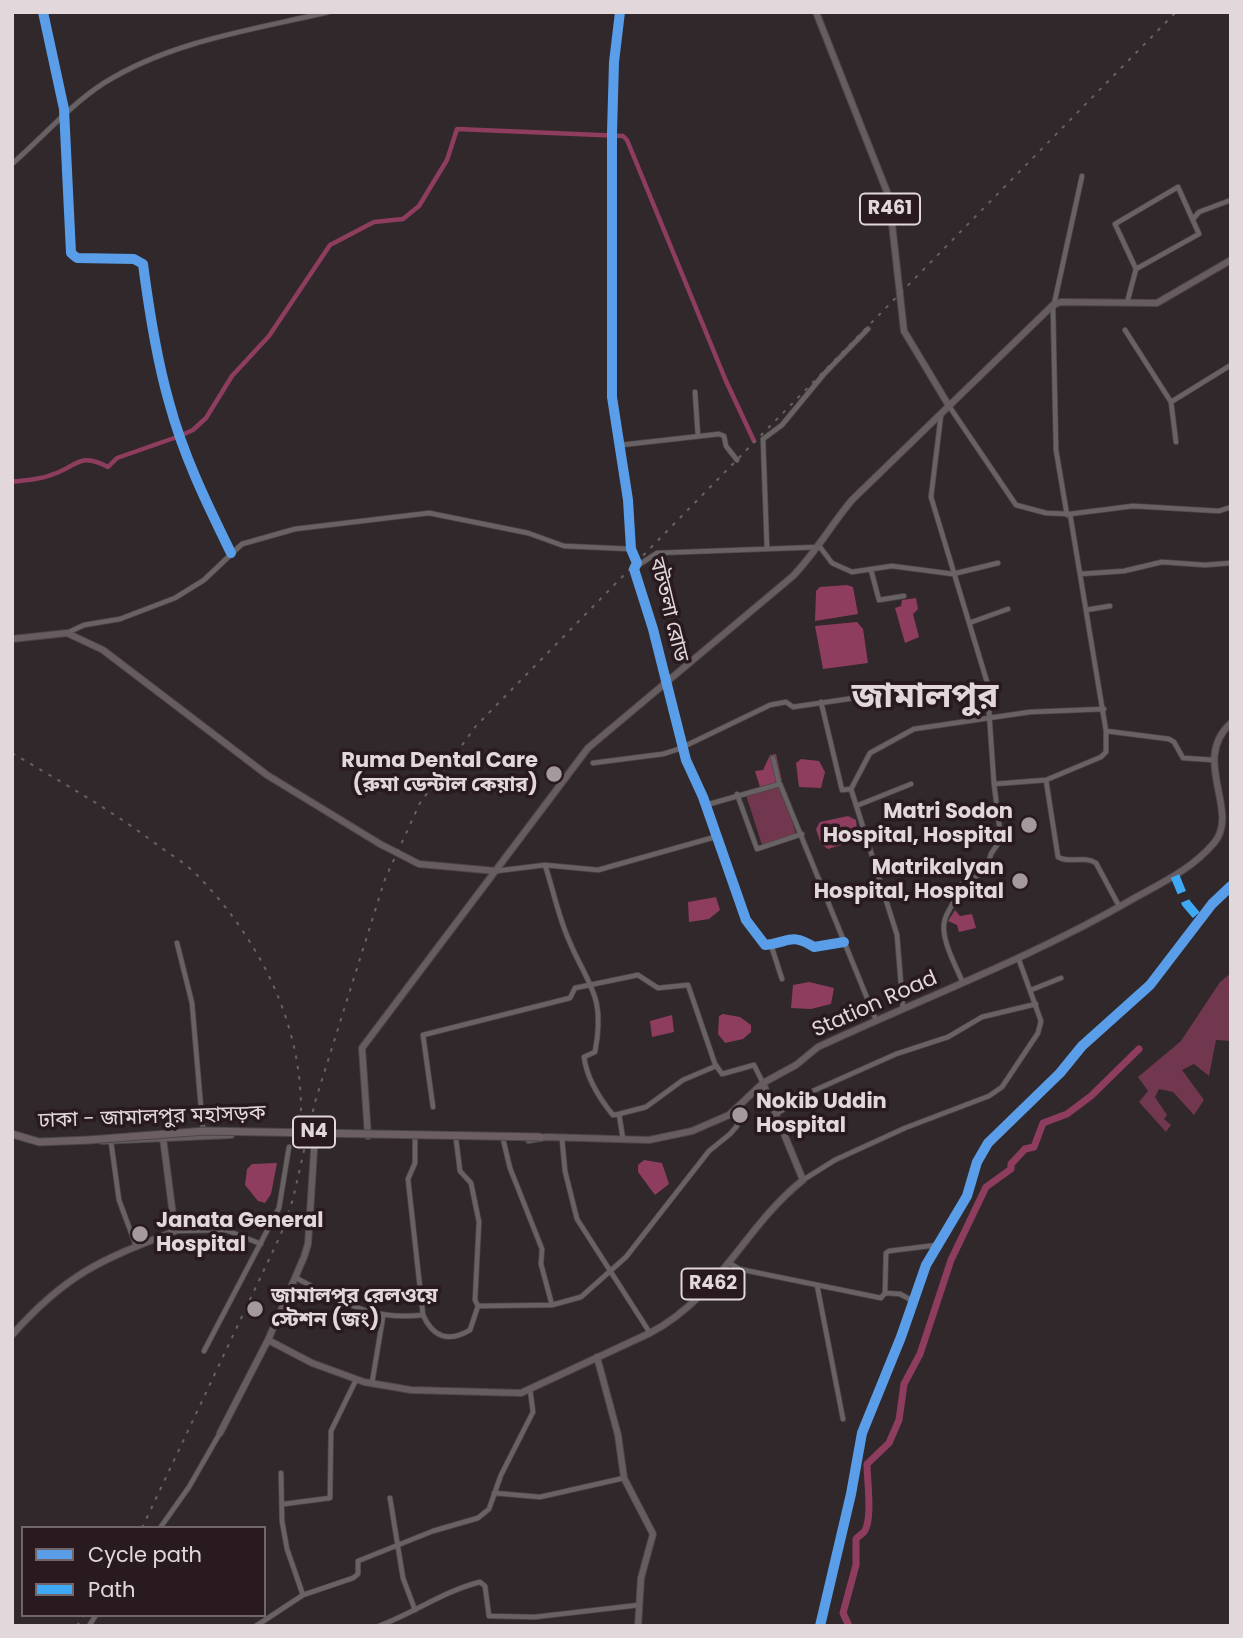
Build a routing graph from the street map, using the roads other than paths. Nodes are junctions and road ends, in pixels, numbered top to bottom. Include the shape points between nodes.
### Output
1 (43, 12) edge
2 (328, 12) edge
3 (621, 12) edge
4 (816, 12) edge
5 (65, 117) junction
6 (12, 164) edge
7 (1082, 176) dead end
8 (1231, 200) edge
9 (1190, 211) junction
10 (1199, 212) junction
11 (1194, 219) junction
12 (1231, 260) edge
13 (1136, 269) junction
14 (1126, 304) junction
15 (1053, 305) junction
16 (867, 329) dead end
17 (1125, 330) dead end
18 (1231, 365) edge
19 (695, 392) dead end
20 (1171, 402) junction
21 (949, 406) junction
22 (941, 415) junction
23 (698, 436) junction
24 (1176, 442) dead end
25 (621, 444) junction
26 (737, 460) dead end
27 (1231, 507) edge
28 (1068, 514) junction
29 (820, 547) junction
30 (631, 549) junction
31 (767, 549) junction
32 (231, 553) junction
33 (998, 563) dead end
34 (1231, 563) edge
35 (634, 569) junction
36 (871, 570) junction
37 (953, 574) junction
38 (1080, 574) junction
39 (904, 596) dead end
40 (1110, 606) dead end
41 (1008, 609) dead end
42 (1086, 610) junction
43 (969, 623) junction
44 (67, 633) junction
45 (12, 639) edge
46 (665, 682) junction
47 (875, 695) dead end
48 (821, 702) junction
49 (1104, 709) junction
50 (991, 718) junction
51 (1231, 723) edge
52 (1106, 731) junction
53 (682, 747) junction
54 (773, 758) dead end
55 (1214, 760) junction
56 (593, 763) dead end
57 (1046, 780) junction
58 (779, 783) junction
59 (911, 784) dead end
60 (994, 784) junction
61 (851, 789) junction
62 (737, 794) junction
63 (705, 805) junction
64 (856, 806) junction
65 (802, 834) junction
66 (715, 837) junction
67 (545, 865) junction
68 (496, 871) junction
69 (1231, 886) edge
70 (1119, 907) junction
71 (844, 942) junction
72 (177, 943) dead end
73 (771, 945) junction
74 (1019, 960) junction
75 (1061, 978) dead end
76 (782, 979) dead end
77 (592, 983) junction
78 (964, 984) junction
79 (1031, 990) junction
80 (1037, 1004) junction
81 (903, 1009) junction
82 (876, 1020) junction
83 (716, 1066) junction
84 (763, 1083) junction
85 (433, 1107) dead end
86 (738, 1107) junction
87 (619, 1114) junction
88 (776, 1114) junction
89 (12, 1134) edge
90 (203, 1135) junction
91 (314, 1135) junction
92 (368, 1136) junction
93 (415, 1137) junction
94 (543, 1137) junction
95 (163, 1138) junction
96 (456, 1139) junction
97 (503, 1139) junction
98 (562, 1139) junction
99 (89, 1140) junction
100 (624, 1140) junction
101 (111, 1142) junction
102 (289, 1147) dead end
103 (803, 1180) junction
104 (175, 1231) junction
105 (261, 1244) junction
106 (937, 1245) junction
107 (136, 1246) junction
108 (731, 1264) junction
109 (611, 1271) junction
110 (296, 1278) junction
111 (817, 1285) junction
112 (885, 1293) junction
113 (913, 1301) junction
114 (552, 1305) junction
115 (478, 1306) junction
116 (423, 1315) junction
117 (383, 1317) junction
118 (650, 1332) junction
119 (12, 1335) edge
120 (268, 1340) junction
121 (204, 1351) dead end
122 (597, 1357) junction
123 (356, 1380) junction
124 (372, 1383) junction
125 (530, 1389) junction
126 (843, 1419) dead end
127 (220, 1433) joint
128 (281, 1473) dead end
129 (624, 1478) junction
130 (494, 1493) junction
131 (390, 1498) dead end
132 (284, 1504) junction
133 (161, 1526) edge
134 (399, 1546) junction
135 (303, 1595) junction
136 (639, 1605) junction
137 (415, 1610) junction
138 (256, 1626) edge
139 (379, 1626) edge
140 (638, 1626) edge
141 (820, 1626) edge

1 - 5 street
2 - 5 street via 193,44 140,62 101,84
3 - 25 street, বটতলা রোড via 614,62 612,397
4 - 21 main road, R461 via 889,197 904,331
5 - 6 street
5 - 32 street via 71,253 77,258 141,261 153,334 181,439
7 - 15 street
8 - 10 street
9 - 10 street
9 - 11 street
9 - 13 street via 1178,187 1115,223
10 - 11 street
11 - 13 street via 1199,234
12 - 14 main road via 1157,303
13 - 14 street
14 - 15 main road
15 - 21 main road
15 - 28 street via 1056,450
16 - 31 street via 782,425 763,439
17 - 20 street
18 - 20 street
19 - 23 street
20 - 24 street
21 - 22 main road
21 - 28 street via 1016,505
22 - 29 main road via 852,500
22 - 37 street via 931,497
23 - 25 street
23 - 26 street via 724,436
25 - 30 street, বটতলা রোড
27 - 28 street via 1219,512 1133,506
28 - 38 street
29 - 31 street
29 - 36 street via 838,566 852,572
29 - 46 main road via 793,576
30 - 32 street via 564,546 449,515 416,513 295,529 242,544
30 - 35 street, বটতলা রোড
31 - 35 street via 657,552
32 - 44 street via 204,580 175,597
33 - 37 street
34 - 38 street via 1162,562
35 - 46 street, বটতলা রোড
36 - 37 street via 892,566
36 - 39 street via 879,600
37 - 43 street
38 - 42 street
40 - 42 street
41 - 43 street
42 - 49 street
43 - 50 street via 987,682
44 - 45 main road
44 - 68 main road via 103,650 267,775 394,852 419,864
46 - 53 street, বটতলা রোড
46 - 68 main road via 588,748
47 - 48 street
48 - 53 street via 770,705
48 - 61 street via 842,790
49 - 50 street
49 - 52 street
50 - 60 street
50 - 61 street via 914,729 870,753
51 - 55 main road via 1215,747
52 - 55 street via 1169,739 1183,758
52 - 57 street via 1106,752 1101,757
53 - 56 street via 663,754
53 - 63 street, বটতলা রোড
54 - 58 street
55 - 70 main road, Station Road via 1222,822 1217,840 1183,872
57 - 60 street
57 - 70 street via 1058,857 1096,863
58 - 62 street
58 - 65 street
59 - 64 street
60 - 78 street via 1000,846 991,854 985,873 959,884 944,922
61 - 64 street
62 - 63 street
62 - 65 street via 757,849
63 - 66 street, বটতলা রোড
64 - 81 street via 897,935
65 - 71 street
66 - 67 street via 598,870
66 - 73 street, বটতলা রোড via 746,920 765,945
67 - 68 street
67 - 77 street via 569,941
68 - 92 main road via 362,1048
69 - 106 street via 1150,985 1082,1046 988,1143 967,1196
70 - 74 main road, Station Road
71 - 73 street via 814,947 793,937
71 - 82 street
72 - 90 street via 192,1003
73 - 76 street
74 - 78 main road, Station Road
74 - 79 street
75 - 79 street
77 - 83 street via 638,975 658,988 688,985
77 - 85 street via 575,988 570,999 423,1035
77 - 87 street via 600,1009 595,1052 584,1057 586,1068 602,1102 613,1115
78 - 81 main road, Station Road
79 - 80 street
80 - 88 street via 982,1017 948,1037 896,1054 813,1091
80 - 103 street via 1038,1033 1002,1087 835,1160
81 - 82 main road, Station Road
82 - 84 main road, Station Road via 818,1047
83 - 84 street via 722,1074 754,1065
83 - 87 street via 683,1080 646,1107
84 - 86 main road, Station Road
84 - 88 main road
86 - 100 main road, Station Road via 692,1131
86 - 109 street via 737,1126 709,1151
87 - 100 street
88 - 103 main road
89 - 99 highway, ঢাকা - জামালপুর মহাসড়ক / N4 via 39,1142
90 - 91 main road, Station Road
90 - 95 main road, Station Road
91 - 92 main road, Station Road
91 - 110 main road via 308,1244
92 - 93 main road, Station Road
93 - 96 main road, Station Road
93 - 116 street via 415,1163 408,1179
94 - 97 main road, Station Road
94 - 98 main road, Station Road
94 - 99 highway, ঢাকা - জামালপুর মহাসড়ক / N4, bridge via 205,1131
95 - 101 main road, Station Road
95 - 104 main road
96 - 97 main road, Station Road
96 - 115 street via 460,1171 471,1183 479,1222
97 - 114 street via 542,1249 543,1275
98 - 100 main road, Station Road
98 - 109 street via 577,1219
99 - 101 main road, Station Road
101 - 107 street via 119,1200
102 - 105 street via 279,1208
103 - 108 main road, R462 via 778,1202
104 - 105 street via 226,1230
104 - 107 main road
105 - 121 street
106 - 112 street via 889,1251
106 - 113 street
107 - 119 main road via 87,1267 63,1284
108 - 111 street
108 - 118 main road, R462 via 701,1298
109 - 114 street via 581,1297
109 - 118 street
110 - 117 street
110 - 120 main road
111 - 112 street via 881,1298
111 - 126 street
112 - 113 street
113 - 141 street via 862,1433
114 - 115 street
115 - 116 street via 472,1327 463,1334 437,1336
116 - 117 street
117 - 124 street
118 - 122 main road, R462
120 - 123 main road
120 - 127 main road
122 - 125 main road
122 - 129 main road via 618,1435
123 - 124 main road
123 - 132 street via 331,1431 330,1498
124 - 125 main road via 470,1393
125 - 130 street via 533,1412
127 - 133 street
128 - 132 street
129 - 130 street via 540,1497
129 - 136 main road via 653,1534
130 - 134 street via 489,1509 478,1518
131 - 134 street
132 - 135 street via 287,1549
134 - 135 street via 358,1561 358,1574 353,1578
134 - 137 street via 403,1578
135 - 138 street
136 - 137 street via 535,1617 489,1616 485,1586 480,1582
136 - 140 main road
137 - 139 street

